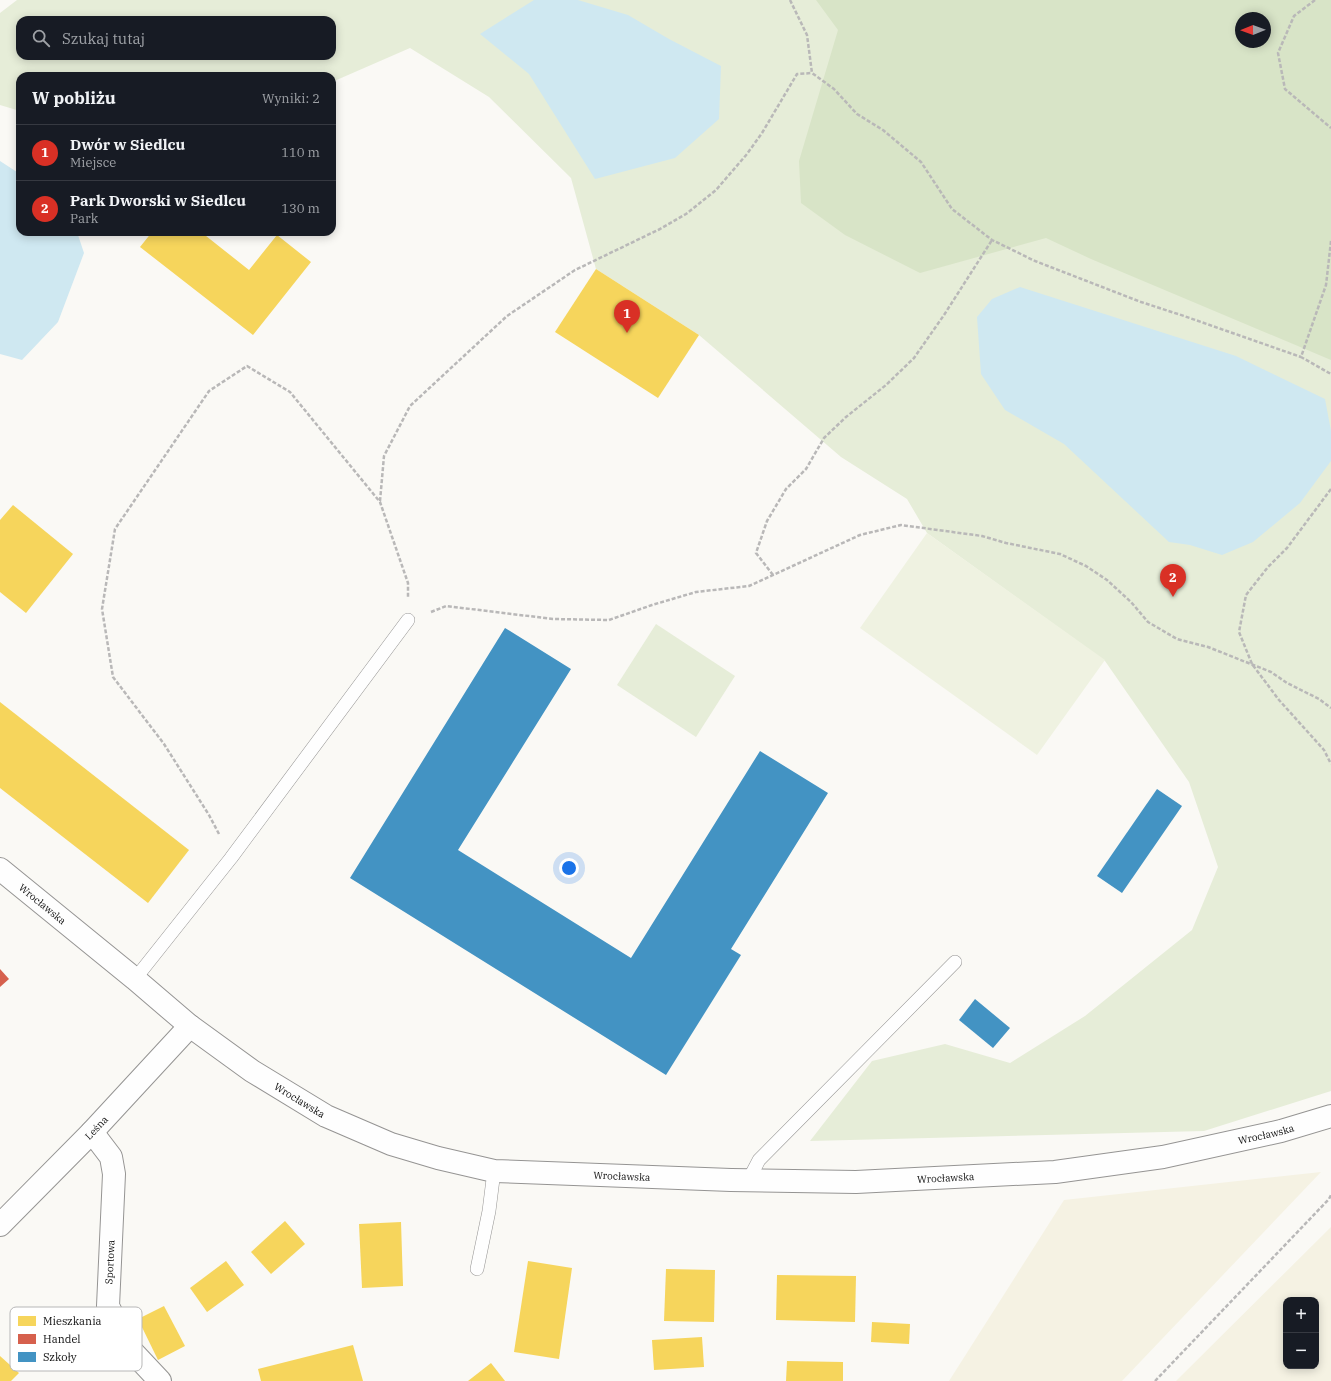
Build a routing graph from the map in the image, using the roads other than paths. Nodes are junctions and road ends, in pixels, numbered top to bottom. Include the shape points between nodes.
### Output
1 (408, 620) road end
2 (0, 869) edge
3 (955, 962) dead end
4 (135, 979) junction
5 (190, 1026) junction
6 (1331, 1116) edge
7 (92, 1132) junction
8 (494, 1171) junction
9 (748, 1180) junction
10 (0, 1225) edge
11 (477, 1269) dead end
12 (108, 1307) edge
13 (142, 1362) edge
14 (160, 1381) edge

1 - 4 lane via 231,858
2 - 4 street, Wrocławska
3 - 9 lane via 759,1160
4 - 5 street, Wrocławska
5 - 7 street, Leśna
5 - 8 street, Wrocławska via 252,1071 326,1116 391,1144
6 - 9 street, Wrocławska via 1281,1131 1163,1157 1054,1172 856,1182
7 - 10 street, Leśna
7 - 12 street, Sportowa via 111,1157 114,1174
8 - 9 street, Wrocławska
8 - 11 lane
13 - 14 street, Sportowa

